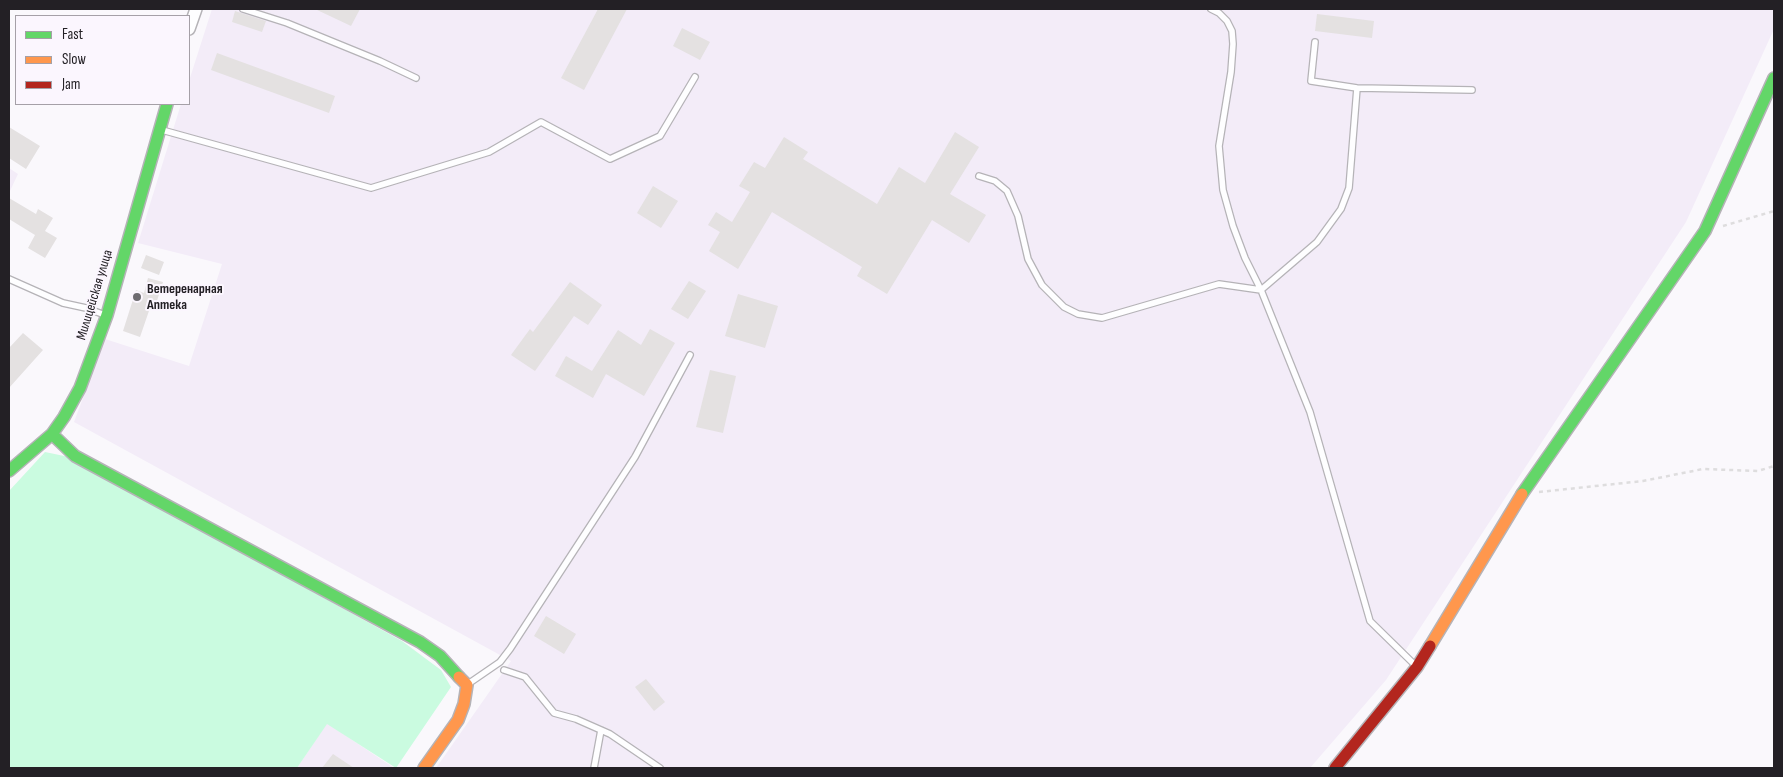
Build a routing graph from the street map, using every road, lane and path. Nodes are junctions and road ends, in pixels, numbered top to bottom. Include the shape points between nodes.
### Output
1 (196, 9) edge
2 (243, 9) edge
3 (1211, 9) edge
4 (190, 25) edge
5 (1315, 42) dead end
6 (696, 77) dead end
7 (416, 78) dead end
8 (1774, 78) edge
9 (1357, 88) junction
10 (1472, 90) dead end
11 (167, 105) edge
12 (160, 129) junction
13 (979, 176) dead end
14 (1774, 211) edge
15 (1705, 231) junction
16 (9, 279) edge
17 (1261, 290) junction
18 (107, 315) junction
19 (690, 355) dead end
20 (52, 434) junction
21 (1774, 466) edge
22 (9, 471) edge
23 (1522, 494) junction
24 (1417, 667) junction
25 (504, 670) dead end
26 (467, 684) junction
27 (601, 730) junction
28 (424, 768) edge
29 (594, 768) edge
30 (660, 768) edge
31 (1335, 768) edge

1 - 4 street
2 - 7 lane via 287,23
3 - 17 lane via 1227,21 1234,44 1219,146 1223,190 1245,258
5 - 9 lane via 1311,81
6 - 12 lane via 660,136 610,159 541,122 490,152 371,188
8 - 15 street
9 - 10 lane
9 - 17 lane via 1349,188 1341,209 1317,242
11 - 12 street, Милицейская улица
12 - 18 street, Милицейская улица
13 - 17 lane via 995,181 1007,191 1018,216 1028,259 1042,285 1064,308 1078,314 1102,318 1219,284
14 - 15 path
15 - 23 street
16 - 18 lane via 63,303
17 - 24 lane via 1310,412 1370,621
18 - 20 street, Милицейская улица via 80,388
19 - 26 lane via 636,457 510,650 500,662
20 - 22 street, Милицейская улица
20 - 26 street via 76,456 98,469 420,642 440,656
21 - 23 path via 1758,471 1704,469 1643,481
23 - 24 street
24 - 31 street
25 - 27 lane via 525,678 554,713
26 - 28 street via 458,720
27 - 29 lane
27 - 30 lane

